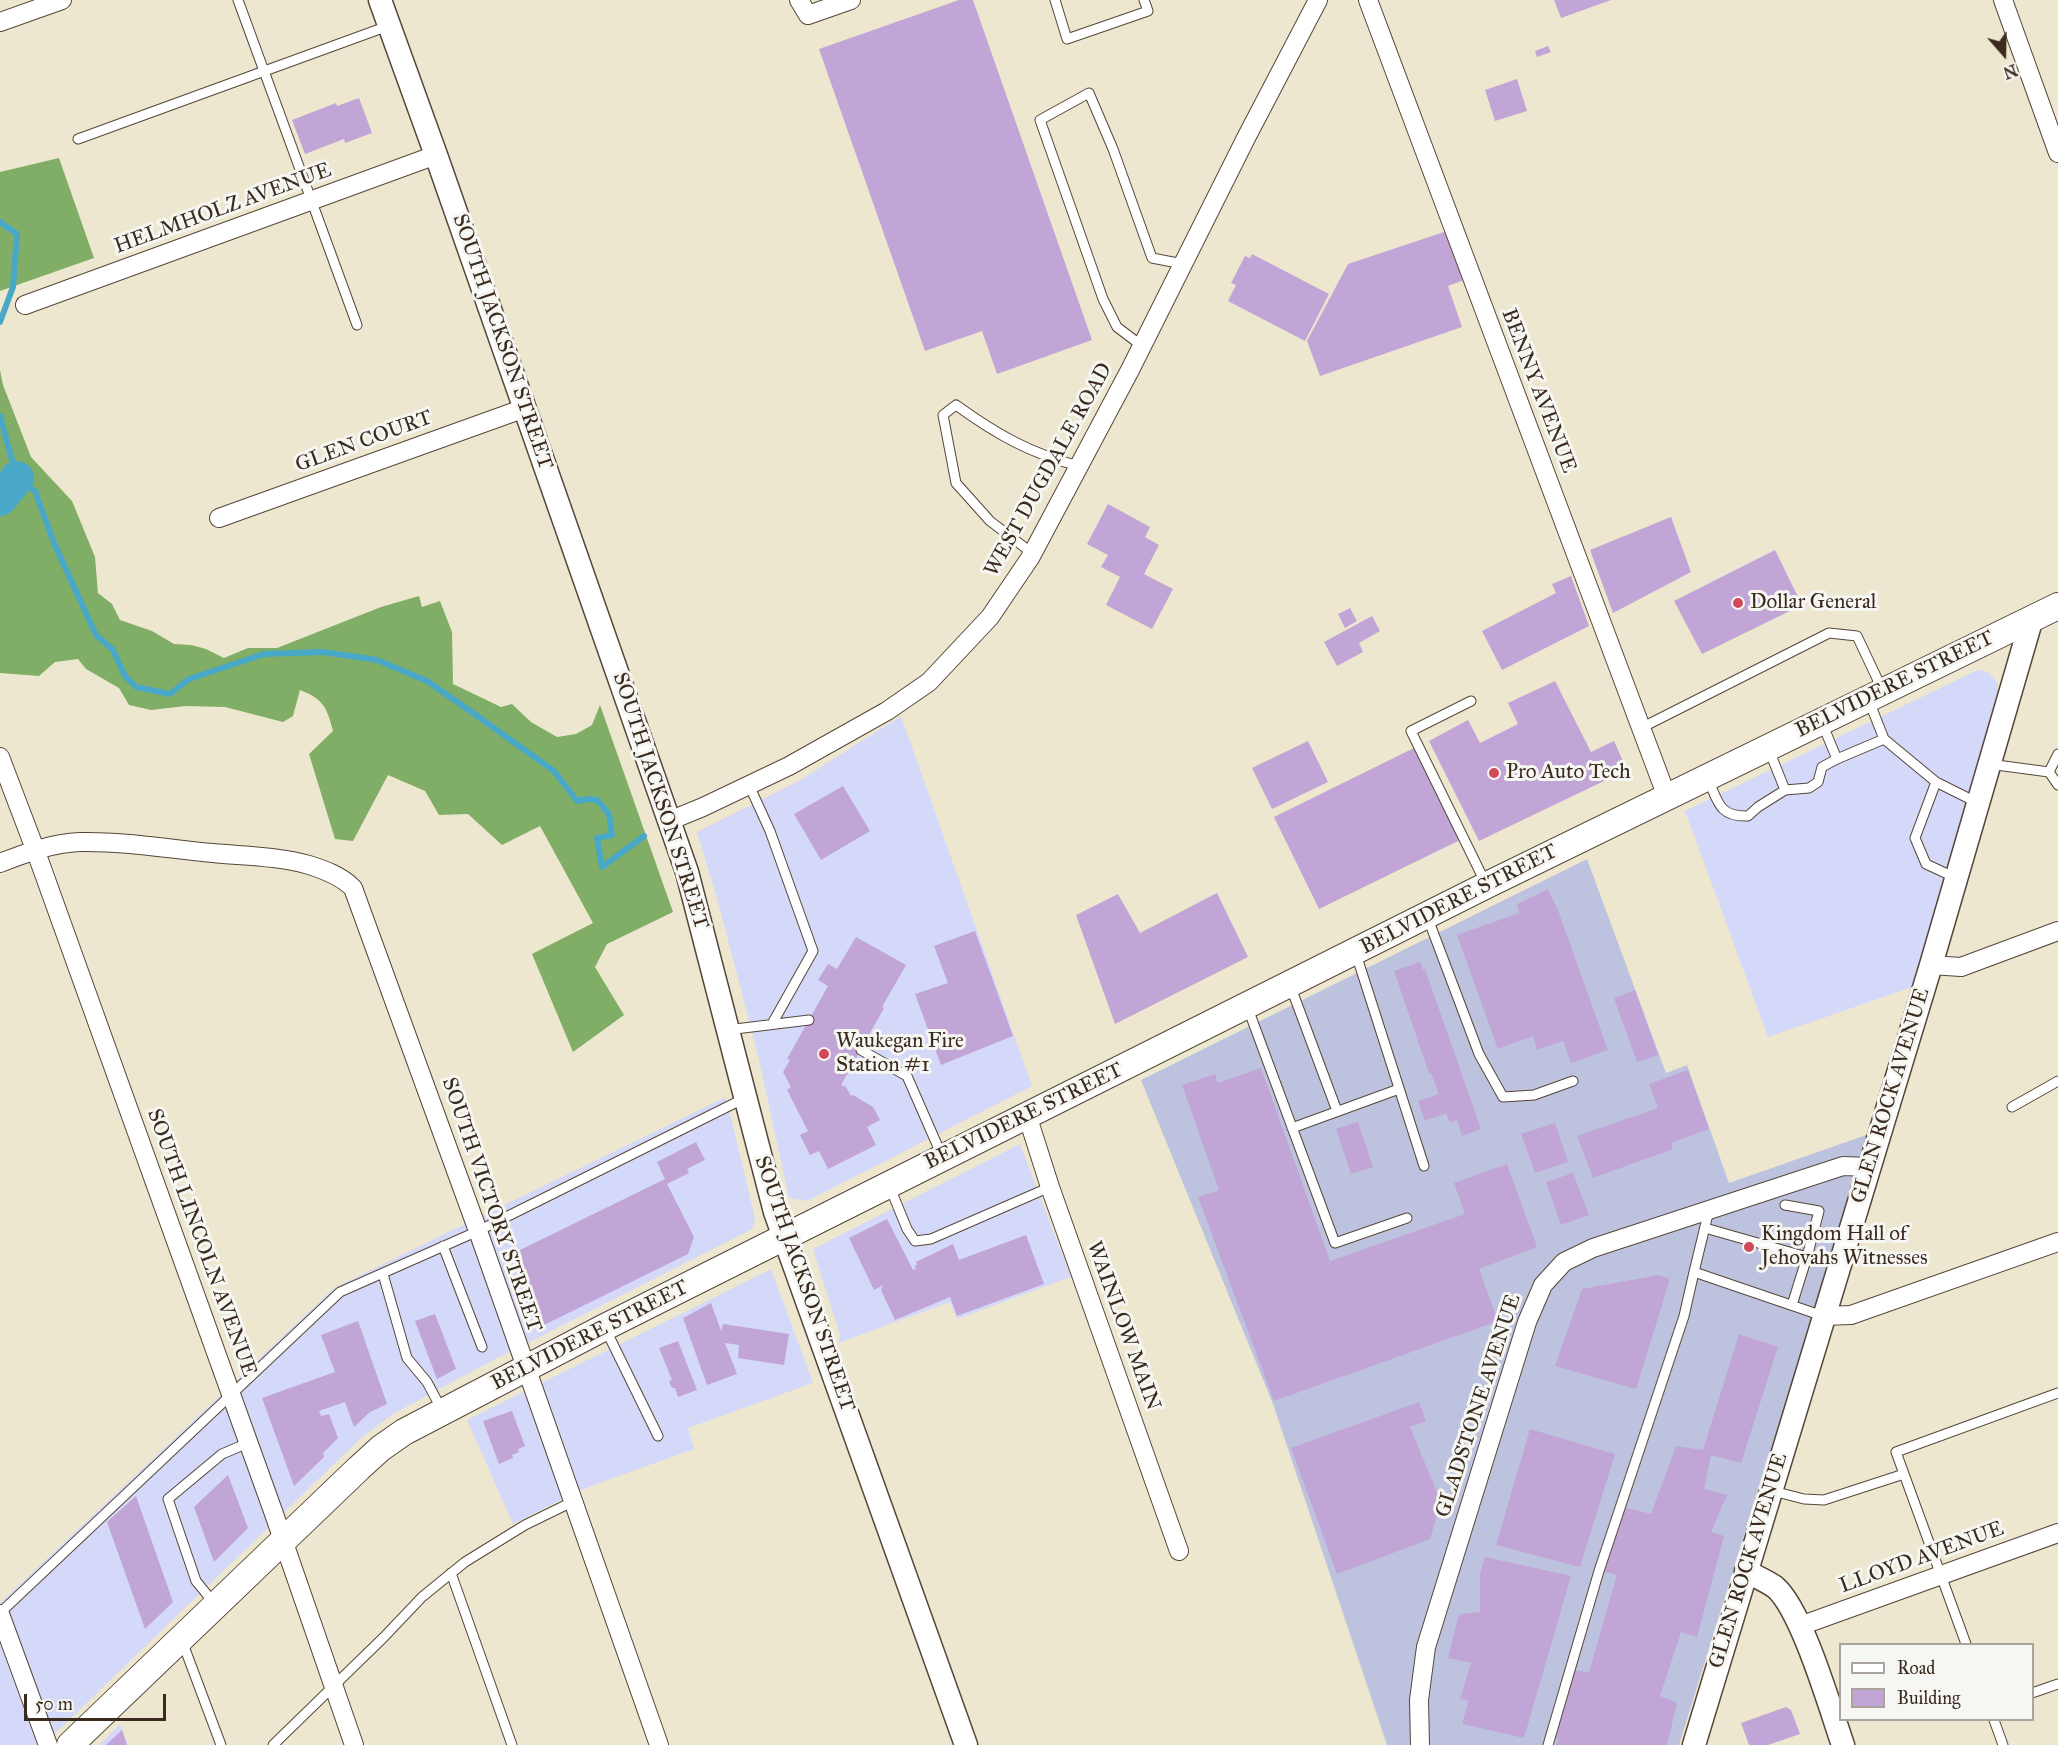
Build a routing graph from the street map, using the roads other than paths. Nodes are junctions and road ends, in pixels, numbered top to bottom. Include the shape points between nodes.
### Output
1 (62, 0) edge
2 (238, 0) edge
3 (380, 0) edge
4 (799, 0) edge
5 (850, 0) edge
6 (1055, 0) edge
7 (1144, 0) edge
8 (1318, 0) edge
9 (1368, 0) edge
10 (2003, 0) edge
11 (0, 22) edge
12 (389, 25) junction
13 (264, 71) junction
14 (78, 139) dead end
15 (2058, 153) edge
16 (436, 155) junction
17 (312, 201) junction
18 (1183, 264) junction
19 (25, 305) dead end
20 (357, 325) dead end
21 (1142, 346) junction
22 (525, 408) junction
23 (1079, 466) junction
24 (219, 518) dead end
25 (1032, 554) junction
26 (2058, 606) edge
27 (2032, 618) junction
28 (1875, 695) junction
29 (1471, 701) dead end
30 (1821, 721) junction
31 (1641, 728) junction
32 (1884, 739) junction
33 (1768, 747) junction
34 (2058, 754) edge
35 (0, 757) edge
36 (1837, 759) junction
37 (1989, 764) junction
38 (2049, 772) junction
39 (1707, 777) junction
40 (1936, 782) junction
41 (749, 785) junction
42 (2058, 785) edge
43 (1785, 790) junction
44 (1667, 797) junction
45 (1978, 803) junction
46 (669, 821) junction
47 (36, 849) junction
48 (0, 863) edge
49 (1956, 878) junction
50 (1487, 885) junction
51 (1427, 916) junction
52 (2058, 932) edge
53 (1356, 952) junction
54 (1931, 965) junction
55 (1290, 985) junction
56 (1247, 1006) junction
57 (809, 1020) dead end
58 (772, 1024) junction
59 (727, 1030) junction
60 (861, 1050) dead end
61 (1573, 1081) dead end
62 (2058, 1081) edge
63 (1399, 1089) junction
64 (745, 1098) junction
65 (2012, 1107) dead end
66 (1337, 1111) junction
67 (1027, 1115) junction
68 (1292, 1128) junction
69 (943, 1158) junction
70 (1424, 1166) dead end
71 (1869, 1167) junction
72 (889, 1184) junction
73 (1050, 1187) junction
74 (1785, 1205) dead end
75 (1709, 1210) junction
76 (1407, 1218) dead end
77 (1705, 1228) junction
78 (478, 1231) junction
79 (784, 1237) junction
80 (2058, 1242) edge
81 (442, 1246) junction
82 (1806, 1257) junction
83 (1694, 1272) junction
84 (383, 1274) junction
85 (1792, 1305) junction
86 (1823, 1316) junction
87 (605, 1327) junction
88 (482, 1347) dead end
89 (525, 1370) junction
90 (2058, 1393) edge
91 (231, 1394) junction
92 (442, 1411) junction
93 (658, 1436) dead end
94 (248, 1443) junction
95 (1904, 1474) junction
96 (1771, 1490) junction
97 (572, 1502) junction
98 (2058, 1533) edge
99 (283, 1540) junction
100 (1179, 1551) dead end
101 (1746, 1571) junction
102 (451, 1574) junction
103 (1941, 1575) junction
104 (215, 1605) junction
105 (0, 1613) edge
106 (1800, 1626) junction
107 (181, 1639) junction
108 (1966, 1643) edge
109 (2058, 1684) edge
110 (334, 1685) junction
111 (2034, 1692) edge
112 (1995, 1721) edge
113 (48, 1745) edge
114 (70, 1745) edge
115 (222, 1745) edge
116 (273, 1745) edge
117 (354, 1745) edge
118 (512, 1745) edge
119 (659, 1745) edge
120 (966, 1745) edge
121 (1420, 1745) edge
122 (1548, 1745) edge
123 (1694, 1745) edge
124 (1843, 1745) edge
125 (2003, 1745) edge

1 - 11 street
2 - 13 lane
3 - 12 street, SOUTH JACKSON STREET
4 - 5 street via 808,15
6 - 7 lane via 1067,39 1148,11
8 - 18 street, WEST DUGDALE ROAD
9 - 31 street, BENNY AVENUE
10 - 15 street
12 - 13 lane
12 - 16 street, SOUTH JACKSON STREET
13 - 14 lane
13 - 17 lane
16 - 17 street, HELMHOLZ AVENUE
16 - 22 street, SOUTH JACKSON STREET
17 - 19 street, HELMHOLZ AVENUE
17 - 20 lane
18 - 21 street, WEST DUGDALE ROAD
18 - 21 lane via 1152,258 1089,93 1040,120 1103,299 1117,327
21 - 23 street, WEST DUGDALE ROAD
22 - 24 street, GLEN COURT
22 - 46 street, SOUTH JACKSON STREET
23 - 25 street, WEST DUGDALE ROAD
23 - 25 lane via 1050,459 993,432 956,405 943,414 956,483 990,521
25 - 41 street, WEST DUGDALE ROAD via 990,617 928,682 844,736
26 - 27 main road, BELVIDERE STREET
27 - 28 main road, BELVIDERE STREET
27 - 37 street, GLEN ROCK AVENUE
28 - 30 main road, BELVIDERE STREET
28 - 31 lane via 1857,636 1829,633
28 - 32 lane
29 - 50 lane via 1411,731
30 - 33 main road, BELVIDERE STREET
30 - 36 lane
31 - 44 street, BENNY AVENUE
32 - 36 lane
32 - 40 lane
33 - 39 main road, BELVIDERE STREET
33 - 43 lane
34 - 38 lane
35 - 47 street, SOUTH LINCOLN AVENUE
36 - 43 lane via 1822,767 1818,782 1809,788
37 - 38 lane
37 - 45 street, GLEN ROCK AVENUE
38 - 42 lane
39 - 43 lane via 1721,808 1735,817 1748,816
39 - 44 main road, BELVIDERE STREET
40 - 45 lane
40 - 49 lane via 1915,838 1926,864
41 - 46 street, WEST DUGDALE ROAD
41 - 58 lane via 770,831 813,951
44 - 50 main road, BELVIDERE STREET
45 - 49 street, GLEN ROCK AVENUE
46 - 59 street, SOUTH JACKSON STREET via 697,906
47 - 48 street, SOUTH VICTORY STREET
47 - 78 street, SOUTH VICTORY STREET via 79,842 284,860 344,879 353,888
47 - 91 street, SOUTH LINCOLN AVENUE
49 - 54 street, GLEN ROCK AVENUE
50 - 51 main road, BELVIDERE STREET
51 - 53 main road, BELVIDERE STREET
51 - 61 lane via 1479,1054 1503,1097 1534,1095
52 - 54 street via 1961,967
53 - 55 main road, BELVIDERE STREET
53 - 63 lane
54 - 71 street, GLEN ROCK AVENUE
55 - 56 main road, BELVIDERE STREET
55 - 66 lane
56 - 67 main road, BELVIDERE STREET
56 - 68 lane
57 - 58 lane
58 - 59 lane
59 - 64 street, SOUTH JACKSON STREET
60 - 69 lane via 907,1076
62 - 65 lane
63 - 66 lane
63 - 70 lane
64 - 78 lane
64 - 79 street, SOUTH JACKSON STREET
66 - 68 lane
67 - 69 main road, BELVIDERE STREET
67 - 73 street, WAINLOW MAIN
68 - 76 lane via 1335,1243
69 - 72 main road, BELVIDERE STREET
71 - 75 street, GLADSTONE AVENUE via 1843,1166
71 - 86 street, GLEN ROCK AVENUE
72 - 73 lane via 915,1241 931,1239
72 - 79 main road, BELVIDERE STREET
73 - 100 street, WAINLOW MAIN
74 - 82 lane via 1819,1210
75 - 77 lane
75 - 121 street, GLADSTONE AVENUE via 1593,1248 1564,1262 1543,1285 1527,1322 1426,1647 1419,1700
77 - 82 lane
77 - 83 lane
78 - 81 lane
78 - 89 street, SOUTH VICTORY STREET
79 - 87 main road, BELVIDERE STREET
79 - 120 street, SOUTH JACKSON STREET
80 - 86 street via 1851,1315
81 - 84 lane
81 - 88 lane
82 - 85 lane
83 - 85 lane
83 - 122 lane via 1684,1316 1599,1571
84 - 91 lane via 340,1292
84 - 92 lane via 407,1358 427,1382
85 - 86 lane
86 - 96 street, GLEN ROCK AVENUE
87 - 89 main road, BELVIDERE STREET
87 - 93 lane
89 - 92 main road, BELVIDERE STREET
89 - 97 street, SOUTH VICTORY STREET
90 - 95 lane via 1896,1452
91 - 94 street, SOUTH LINCOLN AVENUE
91 - 105 lane
92 - 99 main road, BELVIDERE STREET via 381,1448
94 - 99 street, SOUTH LINCOLN AVENUE
94 - 104 lane via 222,1454 168,1499 196,1581
95 - 96 lane via 1824,1500
95 - 103 lane
96 - 101 street, GLEN ROCK AVENUE
97 - 102 lane via 525,1525
97 - 119 street, SOUTH VICTORY STREET
98 - 103 street, LLOYD AVENUE
99 - 104 main road, BELVIDERE STREET
99 - 110 street, SOUTH LINCOLN AVENUE
101 - 106 street via 1776,1588
101 - 123 street, GLEN ROCK AVENUE
102 - 110 lane via 422,1597
102 - 118 lane
103 - 106 street, LLOYD AVENUE
103 - 108 lane
104 - 107 main road, BELVIDERE STREET
105 - 113 street
106 - 124 street
107 - 114 main road, BELVIDERE STREET
107 - 115 lane
109 - 111 lane
110 - 116 lane
110 - 117 street, SOUTH LINCOLN AVENUE
112 - 125 lane

